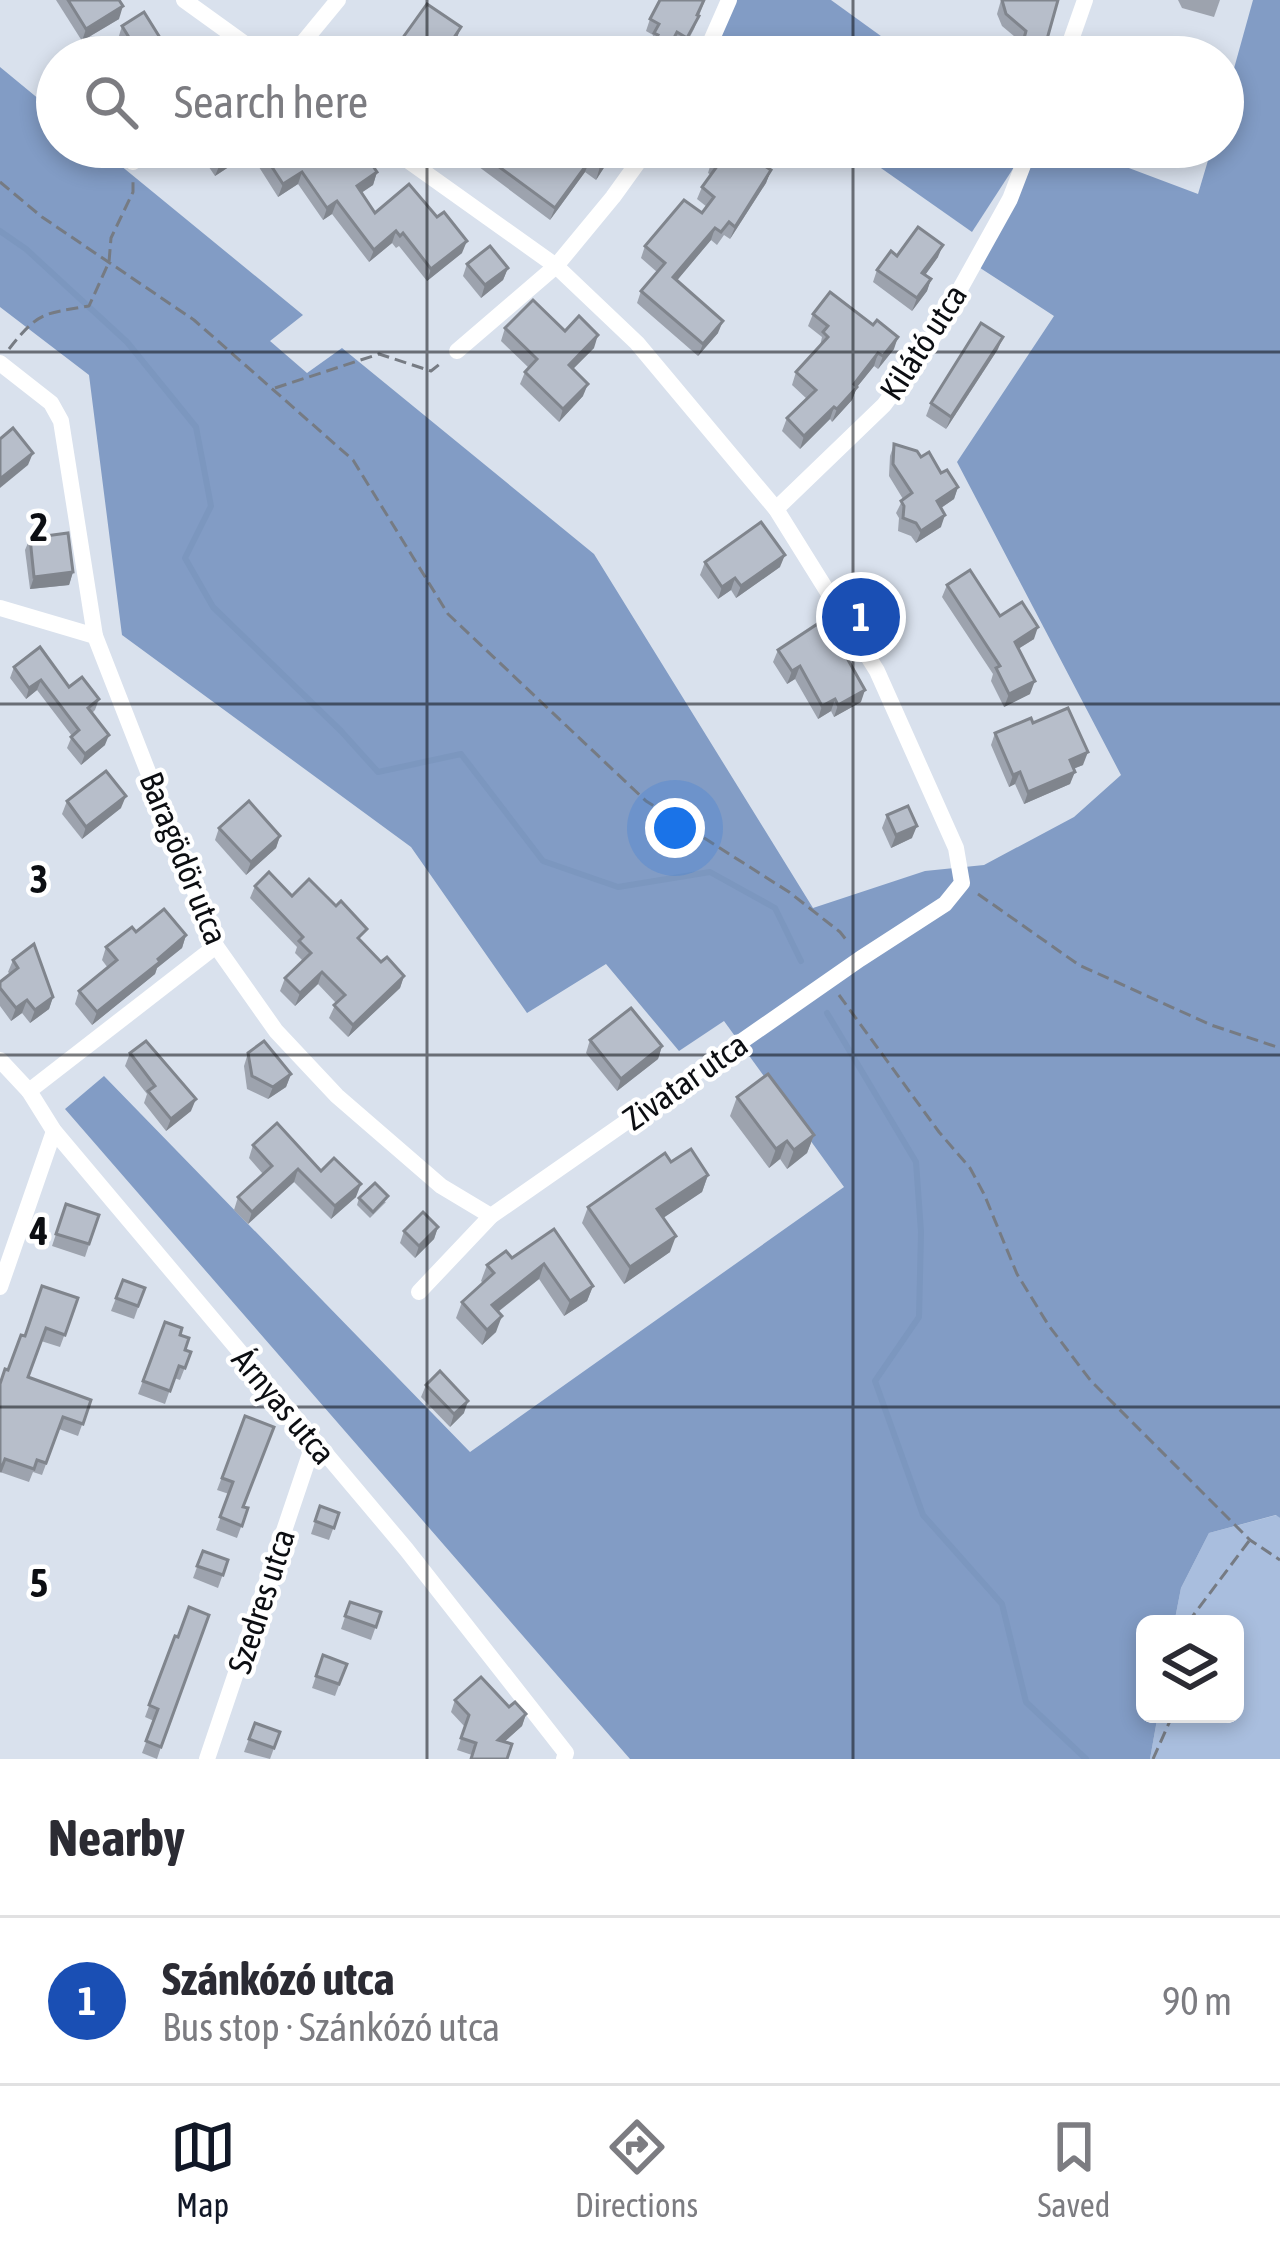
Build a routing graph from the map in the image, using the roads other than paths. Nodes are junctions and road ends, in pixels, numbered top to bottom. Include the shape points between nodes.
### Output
1 (184, 0) edge
2 (338, 0) edge
3 (729, 0) edge
4 (1085, 0) edge
5 (234, 36) edge
6 (308, 36) edge
7 (713, 36) edge
8 (1072, 36) edge
9 (418, 168) edge
10 (634, 168) edge
11 (1022, 168) edge
12 (556, 266) junction
13 (457, 352) road end
14 (0, 362) edge
15 (776, 508) junction
16 (0, 608) edge
17 (95, 636) junction
18 (216, 946) junction
19 (0, 1060) edge
20 (28, 1091) junction
21 (54, 1131) junction
22 (491, 1216) junction
23 (0, 1287) edge
24 (418, 1292) dead end
25 (314, 1442) junction
26 (565, 1756) edge
27 (207, 1759) edge

1 - 5 street
2 - 6 street
3 - 7 street
4 - 8 street
9 - 12 street
10 - 12 street
11 - 15 street, Kilátó utca via 930,343 884,405
12 - 13 street
12 - 15 street via 637,344
14 - 17 street, Baragödör utca via 61,421
15 - 22 street, Zivatar utca via 877,671 956,848 962,883 946,904
16 - 17 street
17 - 18 street, Baragödör utca
18 - 20 street
18 - 22 street, Baragödör utca via 276,1031 337,1096 441,1186
19 - 20 street, Árnyas utca
20 - 21 street, Árnyas utca
21 - 23 street
21 - 25 street, Árnyas utca
22 - 24 street, Zivatar utca
25 - 26 street, Árnyas utca
25 - 27 street, Szedres utca

